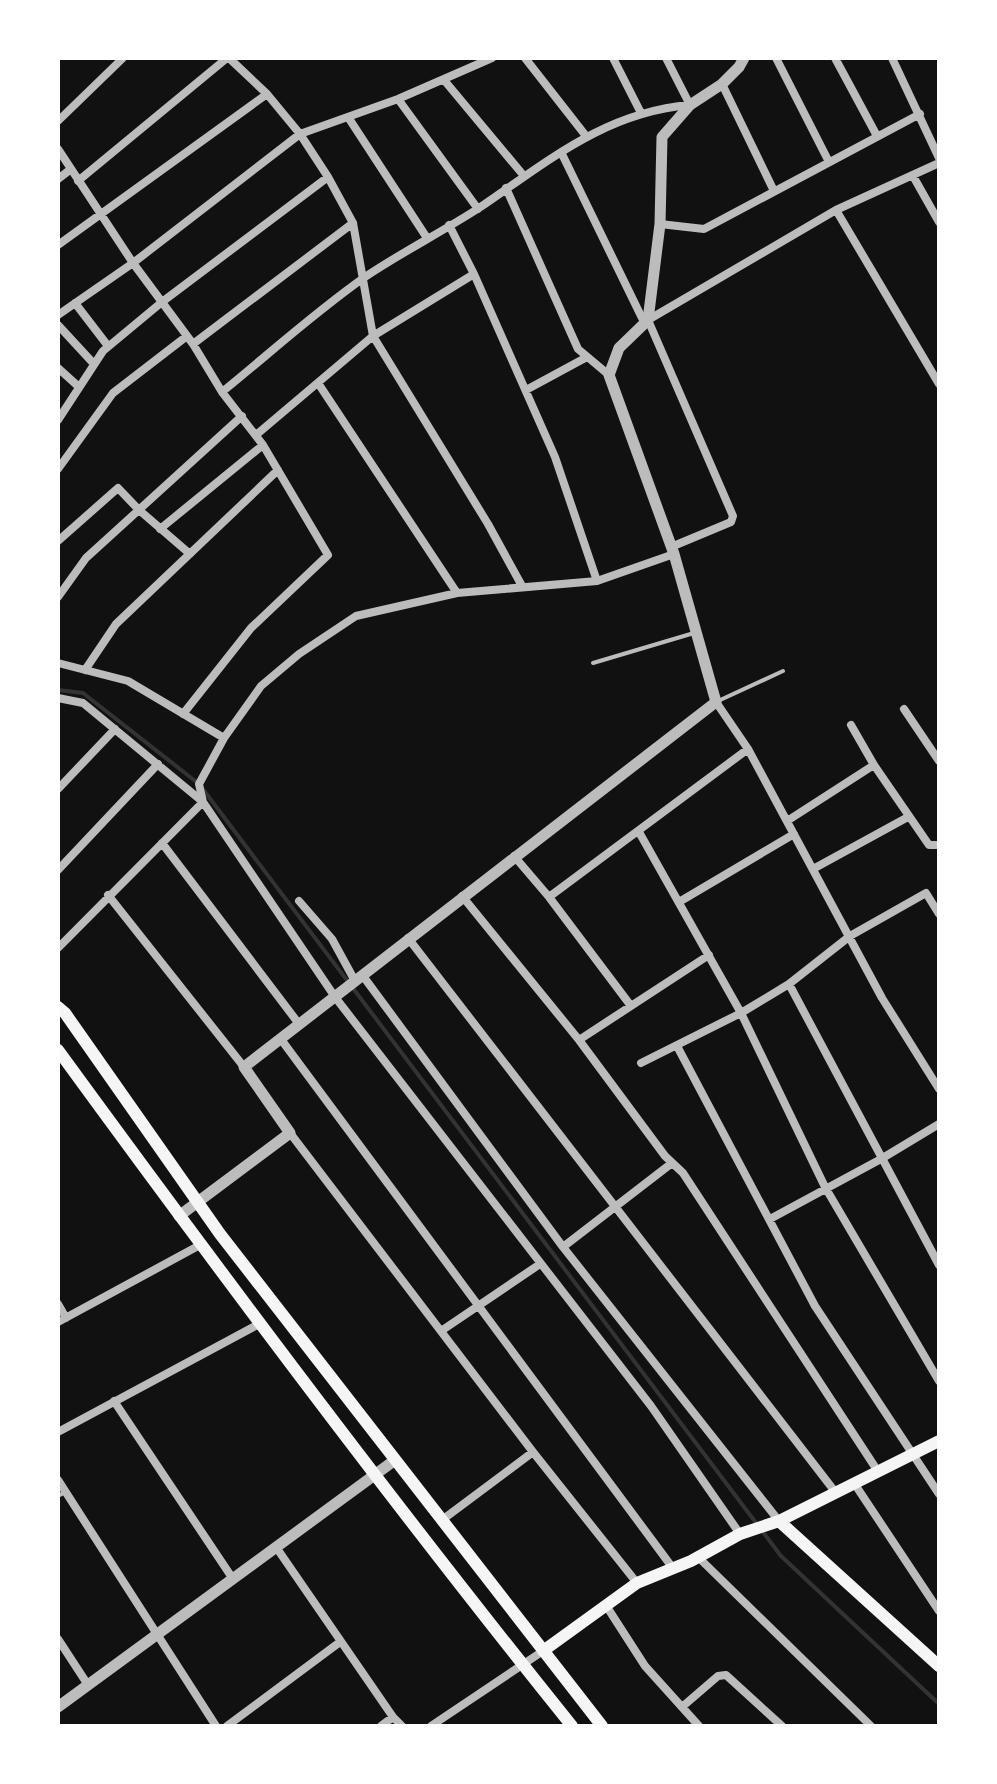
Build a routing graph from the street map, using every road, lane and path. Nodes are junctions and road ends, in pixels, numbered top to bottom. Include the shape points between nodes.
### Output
1 (123, 58) edge
2 (228, 58) edge
3 (492, 58) edge
4 (525, 58) edge
5 (613, 58) edge
6 (666, 58) edge
7 (745, 58) edge
8 (776, 58) edge
9 (835, 58) edge
10 (892, 58) edge
11 (444, 80) junction
12 (722, 84) junction
13 (267, 94) junction
14 (398, 99) junction
15 (690, 105) junction
16 (641, 113) junction
17 (920, 114) junction
18 (348, 117) junction
19 (58, 121) edge
20 (300, 134) junction
21 (586, 136) junction
22 (877, 136) junction
23 (58, 149) edge
24 (561, 152) junction
25 (939, 160) edge
26 (829, 162) junction
27 (71, 169) junction
28 (524, 176) junction
29 (913, 176) junction
30 (328, 177) junction
31 (58, 179) edge
32 (78, 181) junction
33 (506, 188) junction
34 (774, 191) junction
35 (478, 209) junction
36 (836, 210) junction
37 (101, 214) junction
38 (939, 222) edge
39 (353, 223) junction
40 (660, 224) junction
41 (449, 225) junction
42 (427, 238) junction
43 (58, 245) edge
44 (133, 263) junction
45 (474, 274) junction
46 (364, 278) junction
47 (162, 302) junction
48 (75, 303) junction
49 (58, 315) edge
50 (648, 320) junction
51 (58, 325) edge
52 (373, 336) junction
53 (190, 340) junction
54 (108, 346) junction
55 (587, 357) junction
56 (94, 364) junction
57 (58, 368) edge
58 (609, 375) junction
59 (318, 383) junction
60 (939, 384) edge
61 (79, 387) junction
62 (526, 390) junction
63 (222, 392) junction
64 (242, 416) junction
65 (58, 420) edge
66 (256, 435) junction
67 (263, 445) junction
68 (58, 469) edge
69 (278, 470) junction
70 (139, 510) junction
71 (160, 529) junction
72 (58, 541) edge
73 (673, 551) junction
74 (190, 554) junction
75 (597, 581) junction
76 (522, 586) junction
77 (457, 593) junction
78 (58, 597) edge
79 (696, 632) junction
80 (58, 663) edge
81 (593, 663) dead end
82 (85, 670) junction
83 (783, 671) dead end
84 (58, 698) edge
85 (716, 702) junction
86 (904, 709) dead end
87 (183, 714) junction
88 (851, 725) dead end
89 (115, 729) junction
90 (224, 738) junction
91 (748, 749) junction
92 (939, 761) edge
93 (158, 764) junction
94 (874, 765) junction
95 (58, 789) edge
96 (203, 802) junction
97 (908, 817) junction
98 (787, 821) junction
99 (639, 832) junction
100 (794, 834) junction
101 (162, 843) junction
102 (939, 845) edge
103 (514, 856) junction
104 (813, 869) junction
105 (58, 870) edge
106 (108, 895) junction
107 (462, 896) junction
108 (549, 897) junction
109 (299, 901) dead end
110 (679, 902) junction
111 (939, 914) edge
112 (850, 936) junction
113 (408, 938) junction
114 (58, 948) edge
115 (709, 955) junction
116 (789, 984) junction
117 (351, 985) junction
118 (631, 1006) junction
119 (58, 1007) edge
120 (741, 1013) junction
121 (299, 1024) junction
122 (280, 1038) junction
123 (579, 1040) junction
124 (677, 1046) junction
125 (58, 1050) edge
126 (641, 1063) dead end
127 (244, 1067) junction
128 (939, 1089) edge
129 (939, 1124) edge
130 (290, 1133) junction
131 (881, 1159) junction
132 (672, 1163) junction
133 (825, 1187) junction
134 (197, 1203) junction
135 (617, 1207) junction
136 (179, 1216) junction
137 (770, 1219) junction
138 (200, 1245) junction
139 (563, 1247) junction
140 (540, 1264) junction
141 (939, 1265) edge
142 (58, 1304) edge
143 (478, 1306) junction
144 (62, 1320) edge
145 (259, 1324) junction
146 (441, 1331) junction
147 (939, 1381) edge
148 (114, 1401) junction
149 (58, 1432) edge
150 (939, 1441) edge
151 (533, 1452) junction
152 (912, 1454) junction
153 (395, 1460) junction
154 (877, 1470) junction
155 (374, 1476) junction
156 (58, 1480) edge
157 (854, 1483) junction
158 (836, 1493) junction
159 (62, 1494) edge
160 (939, 1494) edge
161 (442, 1520) junction
162 (779, 1521) junction
163 (753, 1530) junction
164 (276, 1547) junction
165 (698, 1557) junction
166 (672, 1567) junction
167 (233, 1579) junction
168 (637, 1583) junction
169 (607, 1607) junction
170 (939, 1611) edge
171 (156, 1635) junction
172 (58, 1639) edge
173 (340, 1642) junction
174 (543, 1651) junction
175 (524, 1665) junction
176 (939, 1666) edge
177 (88, 1685) junction
178 (58, 1707) edge
179 (682, 1707) junction
180 (393, 1717) junction
181 (216, 1726) edge
182 (227, 1726) edge
183 (381, 1726) edge
184 (402, 1726) edge
185 (431, 1726) edge
186 (572, 1726) edge
187 (602, 1726) edge
188 (699, 1726) edge
189 (782, 1726) edge
190 (871, 1726) edge

1 - 19 street
2 - 13 street
2 - 32 street
3 - 11 street
4 - 21 street
5 - 16 street
6 - 15 street
7 - 12 street
8 - 26 street
9 - 22 street
10 - 17 street
11 - 14 street
11 - 28 street
12 - 15 street
12 - 34 street
13 - 20 street
13 - 37 street
14 - 18 street
14 - 35 street
15 - 16 street
15 - 40 street via 662,137
16 - 21 street
17 - 22 street
17 - 25 street
18 - 20 street
18 - 42 street
20 - 30 street
20 - 44 street
21 - 24 street
22 - 26 street
23 - 27 street
24 - 28 street
24 - 50 street via 642,318
25 - 29 street
26 - 34 street
27 - 31 street
27 - 32 street
28 - 33 street
29 - 36 street
29 - 38 street
30 - 39 street
30 - 47 street
32 - 37 street
33 - 35 street
33 - 55 street via 578,349
34 - 40 street via 704,229
35 - 41 street
36 - 50 street
36 - 60 street
37 - 43 street
37 - 44 street
39 - 46 street
39 - 53 street
40 - 50 street
41 - 42 street
41 - 45 street
42 - 46 street
44 - 47 street
44 - 48 street
45 - 52 street
45 - 62 street
46 - 52 street
46 - 63 street
47 - 53 street
47 - 54 street
48 - 49 street
48 - 54 street
50 - 58 street via 619,348
50 - 73 street via 733,516 731,522
51 - 56 street
52 - 59 street
52 - 76 street
53 - 63 street
53 - 68 street via 113,393
54 - 56 street
55 - 58 street
55 - 62 street
56 - 61 street
57 - 61 street
58 - 73 street
59 - 66 street
59 - 77 street
61 - 65 street
62 - 75 street
63 - 64 street
64 - 66 street
64 - 70 street
66 - 67 street
67 - 69 street
67 - 71 street
69 - 74 street
69 - 87 street via 328,555 251,628
70 - 71 street
70 - 72 street via 118,488
70 - 78 street via 86,558
71 - 74 street
73 - 75 street
73 - 79 street
74 - 82 street via 116,624
75 - 76 street
76 - 77 street
77 - 90 street via 356,616 261,686
79 - 81 lane
79 - 85 street
80 - 82 street
82 - 87 street via 128,681
83 - 85 lane
84 - 89 street via 83,703
85 - 91 street
85 - 103 street
86 - 92 street
87 - 90 street
88 - 94 street
89 - 93 street
89 - 95 street
90 - 96 street via 199,784
91 - 98 street
91 - 99 street
93 - 96 street
93 - 105 street
94 - 97 street
94 - 98 street
96 - 101 street
96 - 117 street
97 - 102 street via 929,845
97 - 104 street
98 - 100 street
99 - 108 street
99 - 110 street
100 - 104 street
100 - 110 street
101 - 106 street
101 - 121 street
103 - 107 street
103 - 108 street
104 - 112 street
106 - 114 street
106 - 127 street
107 - 113 street
107 - 123 street
108 - 118 street
109 - 117 street via 332,939
110 - 115 street
111 - 112 street via 926,893
112 - 116 street
112 - 128 street
113 - 117 street
113 - 135 street
115 - 118 street
115 - 120 street
116 - 120 street
116 - 131 street
117 - 121 street
117 - 139 street
117 - 140 street
118 - 123 street
119 - 134 main road
120 - 124 street
120 - 133 street
121 - 122 street
122 - 127 street
122 - 143 street
123 - 132 street
124 - 126 street
124 - 137 street
125 - 136 main road
127 - 130 street
129 - 131 street
130 - 134 street
130 - 146 street
131 - 133 street
131 - 141 street
132 - 135 street
132 - 154 street
133 - 137 street
133 - 147 street
134 - 136 street
134 - 153 main road
135 - 139 street
135 - 158 street
136 - 138 main road
137 - 152 street via 815,1306
138 - 144 street
138 - 145 main road
139 - 162 street
140 - 143 street
140 - 163 street
142 - 144 street
143 - 146 street
143 - 166 street
145 - 148 street
145 - 155 main road
146 - 151 street
148 - 149 street
148 - 167 street
150 - 152 main road
151 - 161 street
151 - 168 street
152 - 154 main road
152 - 160 street
153 - 155 street
153 - 161 main road
154 - 157 main road
155 - 164 street
155 - 175 main road
156 - 159 street
157 - 158 main road
157 - 170 street
158 - 162 main road
159 - 171 street
161 - 174 main road
162 - 163 main road
162 - 176 main road
163 - 165 main road
164 - 167 street
164 - 173 street
165 - 166 main road
165 - 190 street
166 - 168 main road
167 - 171 street
168 - 169 main road
169 - 174 main road
169 - 179 street via 645,1666
171 - 177 street
171 - 181 street
172 - 177 street
173 - 180 street
173 - 182 street
174 - 175 street
174 - 187 main road
175 - 185 street
175 - 186 main road
177 - 178 street
179 - 188 street
179 - 189 street via 726,1675
180 - 183 street
180 - 184 street

